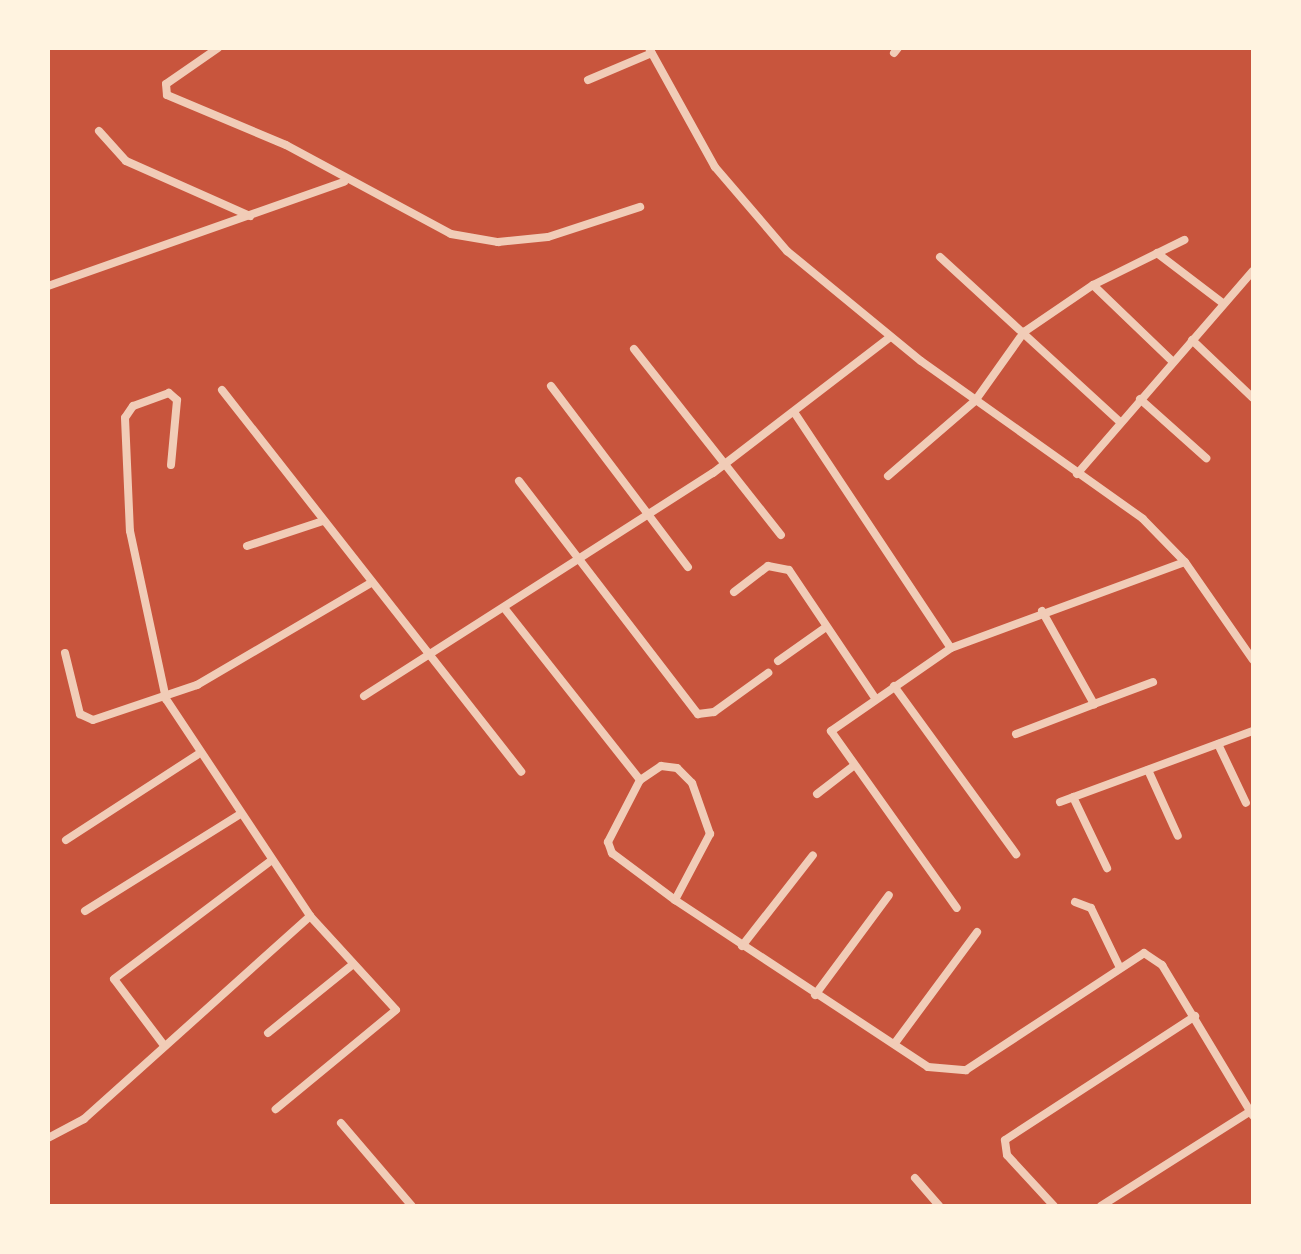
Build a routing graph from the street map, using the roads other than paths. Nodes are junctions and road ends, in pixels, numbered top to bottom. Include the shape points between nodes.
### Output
1 (218, 48) edge
2 (650, 51) edge
3 (588, 80) dead end
4 (99, 131) dead end
5 (344, 182) junction
6 (640, 207) dead end
7 (251, 217) junction
8 (1184, 240) dead end
9 (1157, 253) junction
10 (940, 257) dead end
11 (1253, 271) edge
12 (1244, 281) junction
13 (1093, 285) junction
14 (48, 286) edge
15 (1253, 289) edge
16 (1224, 304) junction
17 (1024, 332) junction
18 (890, 337) junction
19 (1192, 340) junction
20 (634, 349) dead end
21 (1173, 362) junction
22 (551, 386) dead end
23 (222, 390) dead end
24 (1253, 398) edge
25 (1140, 399) junction
26 (975, 401) junction
27 (794, 412) junction
28 (1120, 422) junction
29 (1206, 458) dead end
30 (727, 462) junction
31 (171, 465) dead end
32 (1077, 474) junction
33 (888, 476) dead end
34 (519, 481) dead end
35 (648, 513) junction
36 (323, 521) junction
37 (781, 535) dead end
38 (247, 546) dead end
39 (578, 562) junction
40 (1185, 562) junction
41 (688, 567) dead end
42 (371, 583) junction
43 (734, 592) dead end
44 (505, 609) junction
45 (1042, 611) junction
46 (826, 627) junction
47 (951, 648) junction
48 (424, 652) junction
49 (65, 653) dead end
50 (1253, 660) edge
51 (778, 661) dead end
52 (768, 673) dead end
53 (1153, 682) dead end
54 (894, 686) junction
55 (364, 696) dead end
56 (875, 698) junction
57 (166, 699) junction
58 (1094, 704) junction
59 (1253, 731) edge
60 (1016, 734) dead end
61 (1218, 744) junction
62 (197, 755) junction
63 (852, 767) junction
64 (1148, 770) junction
65 (521, 772) dead end
66 (640, 780) junction
67 (817, 794) dead end
68 (1073, 797) junction
69 (1060, 802) dead end
70 (1246, 803) dead end
71 (240, 814) junction
72 (1178, 836) dead end
73 (66, 840) dead end
74 (1016, 854) dead end
75 (813, 855) dead end
76 (272, 860) junction
77 (1107, 868) dead end
78 (889, 895) dead end
79 (675, 900) junction
80 (1075, 902) dead end
81 (957, 908) dead end
82 (85, 911) dead end
83 (310, 916) junction
84 (977, 932) dead end
85 (742, 946) junction
86 (352, 965) junction
87 (1119, 966) junction
88 (815, 995) junction
89 (1195, 1016) junction
90 (268, 1033) dead end
91 (895, 1043) junction
92 (163, 1044) junction
93 (276, 1109) dead end
94 (1252, 1112) edge
95 (341, 1123) dead end
96 (48, 1138) edge
97 (915, 1178) dead end
98 (412, 1206) edge
99 (939, 1206) edge
100 (1054, 1206) edge
101 (1101, 1206) edge

1 - 5 street via 166,84 167,95 286,145
2 - 3 street
2 - 18 street via 740,200
4 - 7 street via 126,161
5 - 6 street via 451,234 498,242 548,237
5 - 7 street
7 - 14 street
8 - 9 street
9 - 13 street
9 - 16 street
10 - 17 street
11 - 12 street
12 - 15 street
12 - 16 street
13 - 17 street
13 - 21 street
16 - 19 street
17 - 26 street
17 - 28 street
18 - 26 street
18 - 27 street
19 - 21 street
19 - 24 street
20 - 30 street
21 - 25 street
22 - 35 street
23 - 36 street
25 - 28 street
25 - 29 street
26 - 32 street
26 - 33 street
27 - 30 street
27 - 47 street
28 - 32 street
30 - 35 street
30 - 37 street
31 - 57 street via 177,400 169,393 133,406 125,418 130,531
32 - 40 street via 1143,519
34 - 39 street
35 - 39 street
35 - 41 street
36 - 38 street
36 - 42 street
39 - 44 street
39 - 52 street via 698,714 714,712
40 - 45 street
40 - 50 street
42 - 48 street
42 - 57 street
43 - 46 street via 779,564
44 - 48 street
44 - 66 street
45 - 47 street
45 - 58 street
46 - 51 street
46 - 56 street
47 - 54 street
48 - 55 street
48 - 65 street
49 - 57 street via 87,721
53 - 58 street
54 - 56 street
54 - 74 street
56 - 63 street via 831,731
57 - 62 street
58 - 60 street
59 - 61 street
61 - 64 street
61 - 70 street
62 - 71 street
62 - 73 street
63 - 67 street
63 - 81 street
64 - 68 street
64 - 72 street
66 - 79 street via 609,849
66 - 79 street via 661,766 677,768 708,820 708,845
68 - 69 street
68 - 77 street
71 - 76 street
71 - 82 street
75 - 85 street
76 - 83 street
76 - 92 street via 114,979
78 - 88 street
79 - 85 street
80 - 87 street via 1091,908
83 - 86 street
83 - 92 street
84 - 91 street
85 - 88 street
86 - 90 street
86 - 93 street via 396,1011
87 - 89 street via 1144,953 1155,957
87 - 91 street via 966,1070 939,1073
88 - 91 street
89 - 94 street
89 - 100 street via 1005,1140 1007,1155
92 - 96 street via 84,1119
94 - 101 street
95 - 98 street
97 - 99 street

